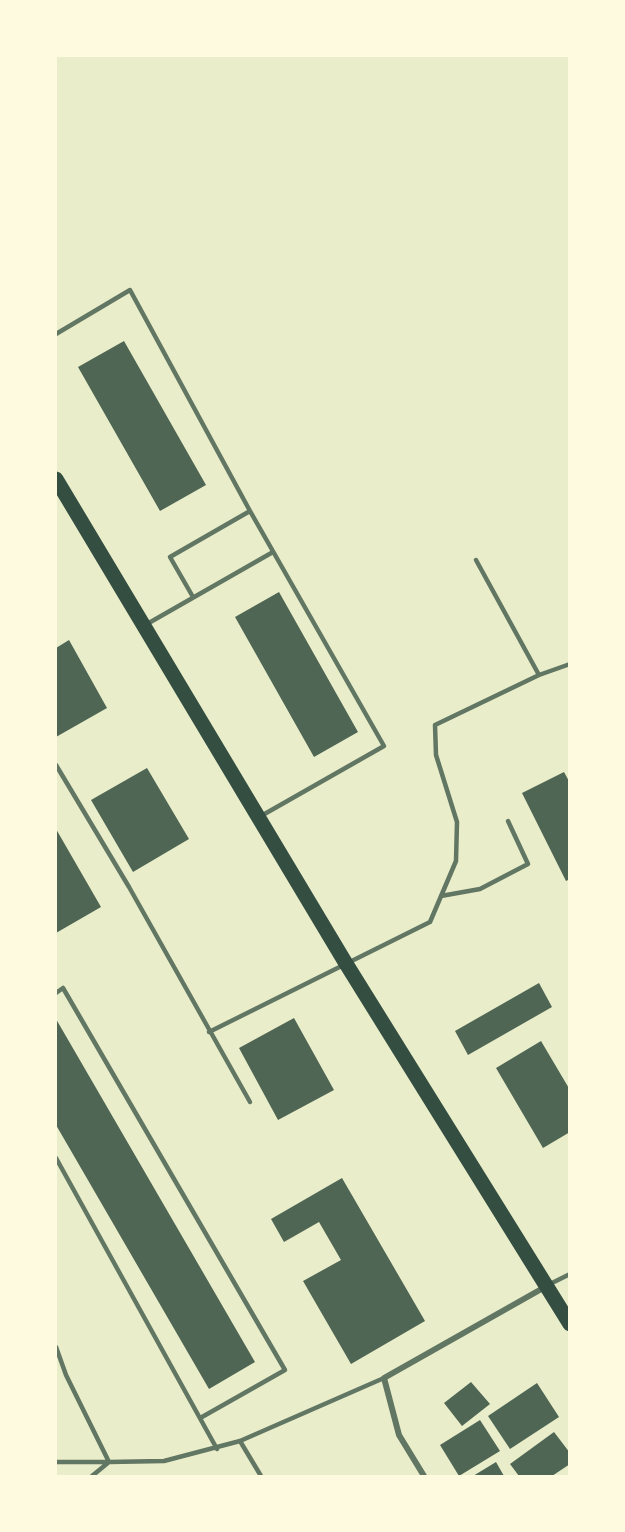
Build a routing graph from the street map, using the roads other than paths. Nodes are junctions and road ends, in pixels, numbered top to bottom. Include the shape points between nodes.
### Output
1 (56, 334) edge
2 (56, 479) edge
3 (250, 512) junction
4 (273, 552) junction
5 (476, 560) dead end
6 (193, 597) junction
7 (144, 625) junction
8 (570, 664) edge
9 (539, 675) junction
10 (56, 765) edge
11 (258, 818) junction
12 (508, 821) dead end
13 (441, 896) junction
14 (345, 962) junction
15 (56, 993) edge
16 (209, 1032) junction
17 (250, 1102) dead end
18 (56, 1158) edge
19 (570, 1274) edge
20 (545, 1287) junction
21 (570, 1324) edge
22 (56, 1347) edge
23 (384, 1378) junction
24 (201, 1417) junction
25 (240, 1441) junction
26 (217, 1449) junction
27 (56, 1462) edge
28 (109, 1462) junction
29 (92, 1476) edge
30 (261, 1476) edge
31 (424, 1476) edge

1 - 3 lane via 130,290
2 - 7 main road
3 - 4 lane
3 - 6 lane via 170,557
4 - 6 lane
4 - 11 lane via 384,746
5 - 9 lane
6 - 7 lane
7 - 11 main road
8 - 9 lane
9 - 13 lane via 435,725 436,754 457,822 456,861
10 - 16 lane
11 - 14 main road
12 - 13 lane via 528,864 480,890
13 - 14 lane via 430,922
14 - 16 lane
14 - 20 main road
15 - 24 lane via 63,988 285,1370
16 - 17 lane
18 - 24 lane
19 - 20 lane
20 - 21 main road
20 - 23 street
22 - 28 lane
23 - 25 lane
23 - 31 street via 399,1435
24 - 26 lane
25 - 26 lane
25 - 30 lane
26 - 28 lane via 164,1461
27 - 28 lane
28 - 29 lane

